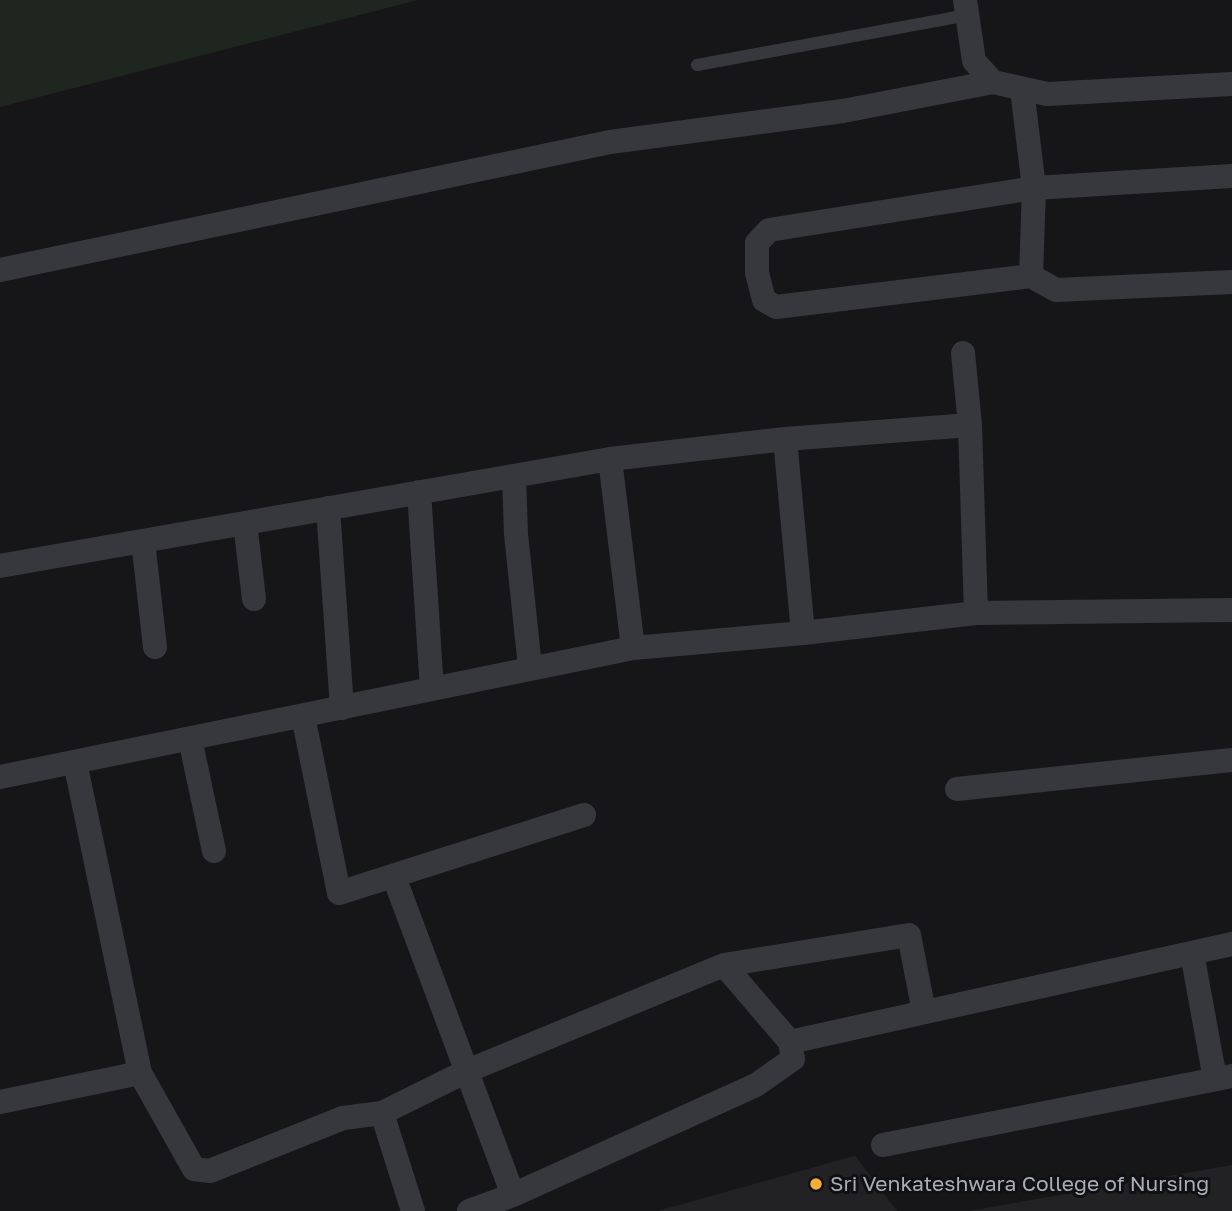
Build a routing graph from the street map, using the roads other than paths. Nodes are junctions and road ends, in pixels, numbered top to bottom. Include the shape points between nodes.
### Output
1 (966, 8) edge
2 (697, 65) dead end
3 (993, 82) junction
4 (1232, 83) edge
5 (1022, 89) junction
6 (1232, 176) edge
7 (1034, 188) junction
8 (0, 270) edge
9 (1031, 276) junction
10 (1232, 282) edge
11 (963, 353) dead end
12 (970, 425) junction
13 (785, 439) junction
14 (610, 459) junction
15 (514, 476) junction
16 (419, 492) junction
17 (328, 508) junction
18 (245, 523) junction
19 (143, 541) junction
20 (0, 566) edge
21 (254, 599) dead end
22 (1232, 610) edge
23 (976, 612) junction
24 (803, 633) junction
25 (155, 647) dead end
26 (633, 648) junction
27 (530, 667) junction
28 (432, 689) junction
29 (342, 708) junction
30 (303, 716) junction
31 (190, 739) junction
32 (1232, 760) edge
33 (75, 762) junction
34 (0, 776) edge
35 (957, 789) dead end
36 (584, 814) dead end
37 (214, 851) dead end
38 (394, 877) junction
39 (1232, 944) edge
40 (1192, 953) junction
41 (724, 965) junction
42 (925, 1012) junction
43 (790, 1042) junction
44 (467, 1071) junction
45 (140, 1073) junction
46 (1224, 1078) edge
47 (0, 1102) edge
48 (382, 1112) junction
49 (883, 1145) dead end
50 (513, 1195) junction
51 (412, 1211) edge
52 (469, 1211) edge

1 - 2 lane
1 - 3 street via 974,61
3 - 5 street
3 - 8 street via 843,111 610,142
4 - 5 street via 1047,94
5 - 7 street
6 - 7 street
7 - 9 street
7 - 9 street via 769,230 757,243 757,273 764,299 776,307
9 - 10 street via 1056,290
11 - 12 street
12 - 13 street
12 - 23 street
13 - 14 street
13 - 24 street
14 - 15 street
14 - 26 street
15 - 16 street
15 - 27 street
16 - 17 street
16 - 28 street
17 - 18 street
17 - 29 street
18 - 19 street
18 - 21 street
19 - 20 street
19 - 25 street
22 - 23 street
23 - 24 street
24 - 26 street
26 - 27 street
27 - 28 street
28 - 29 street
29 - 30 street
30 - 31 street
30 - 38 street via 340,893
31 - 33 street
31 - 37 street
32 - 35 street
33 - 34 street
33 - 45 street
36 - 38 street
38 - 44 street
39 - 40 street
40 - 42 street
40 - 46 street
41 - 42 street via 909,935
41 - 43 street
41 - 44 street
42 - 43 street
43 - 50 street via 793,1059 756,1085
44 - 48 street
44 - 50 street
45 - 47 street
45 - 48 street via 194,1169 210,1171 343,1118
46 - 49 street
48 - 51 street
50 - 52 street

